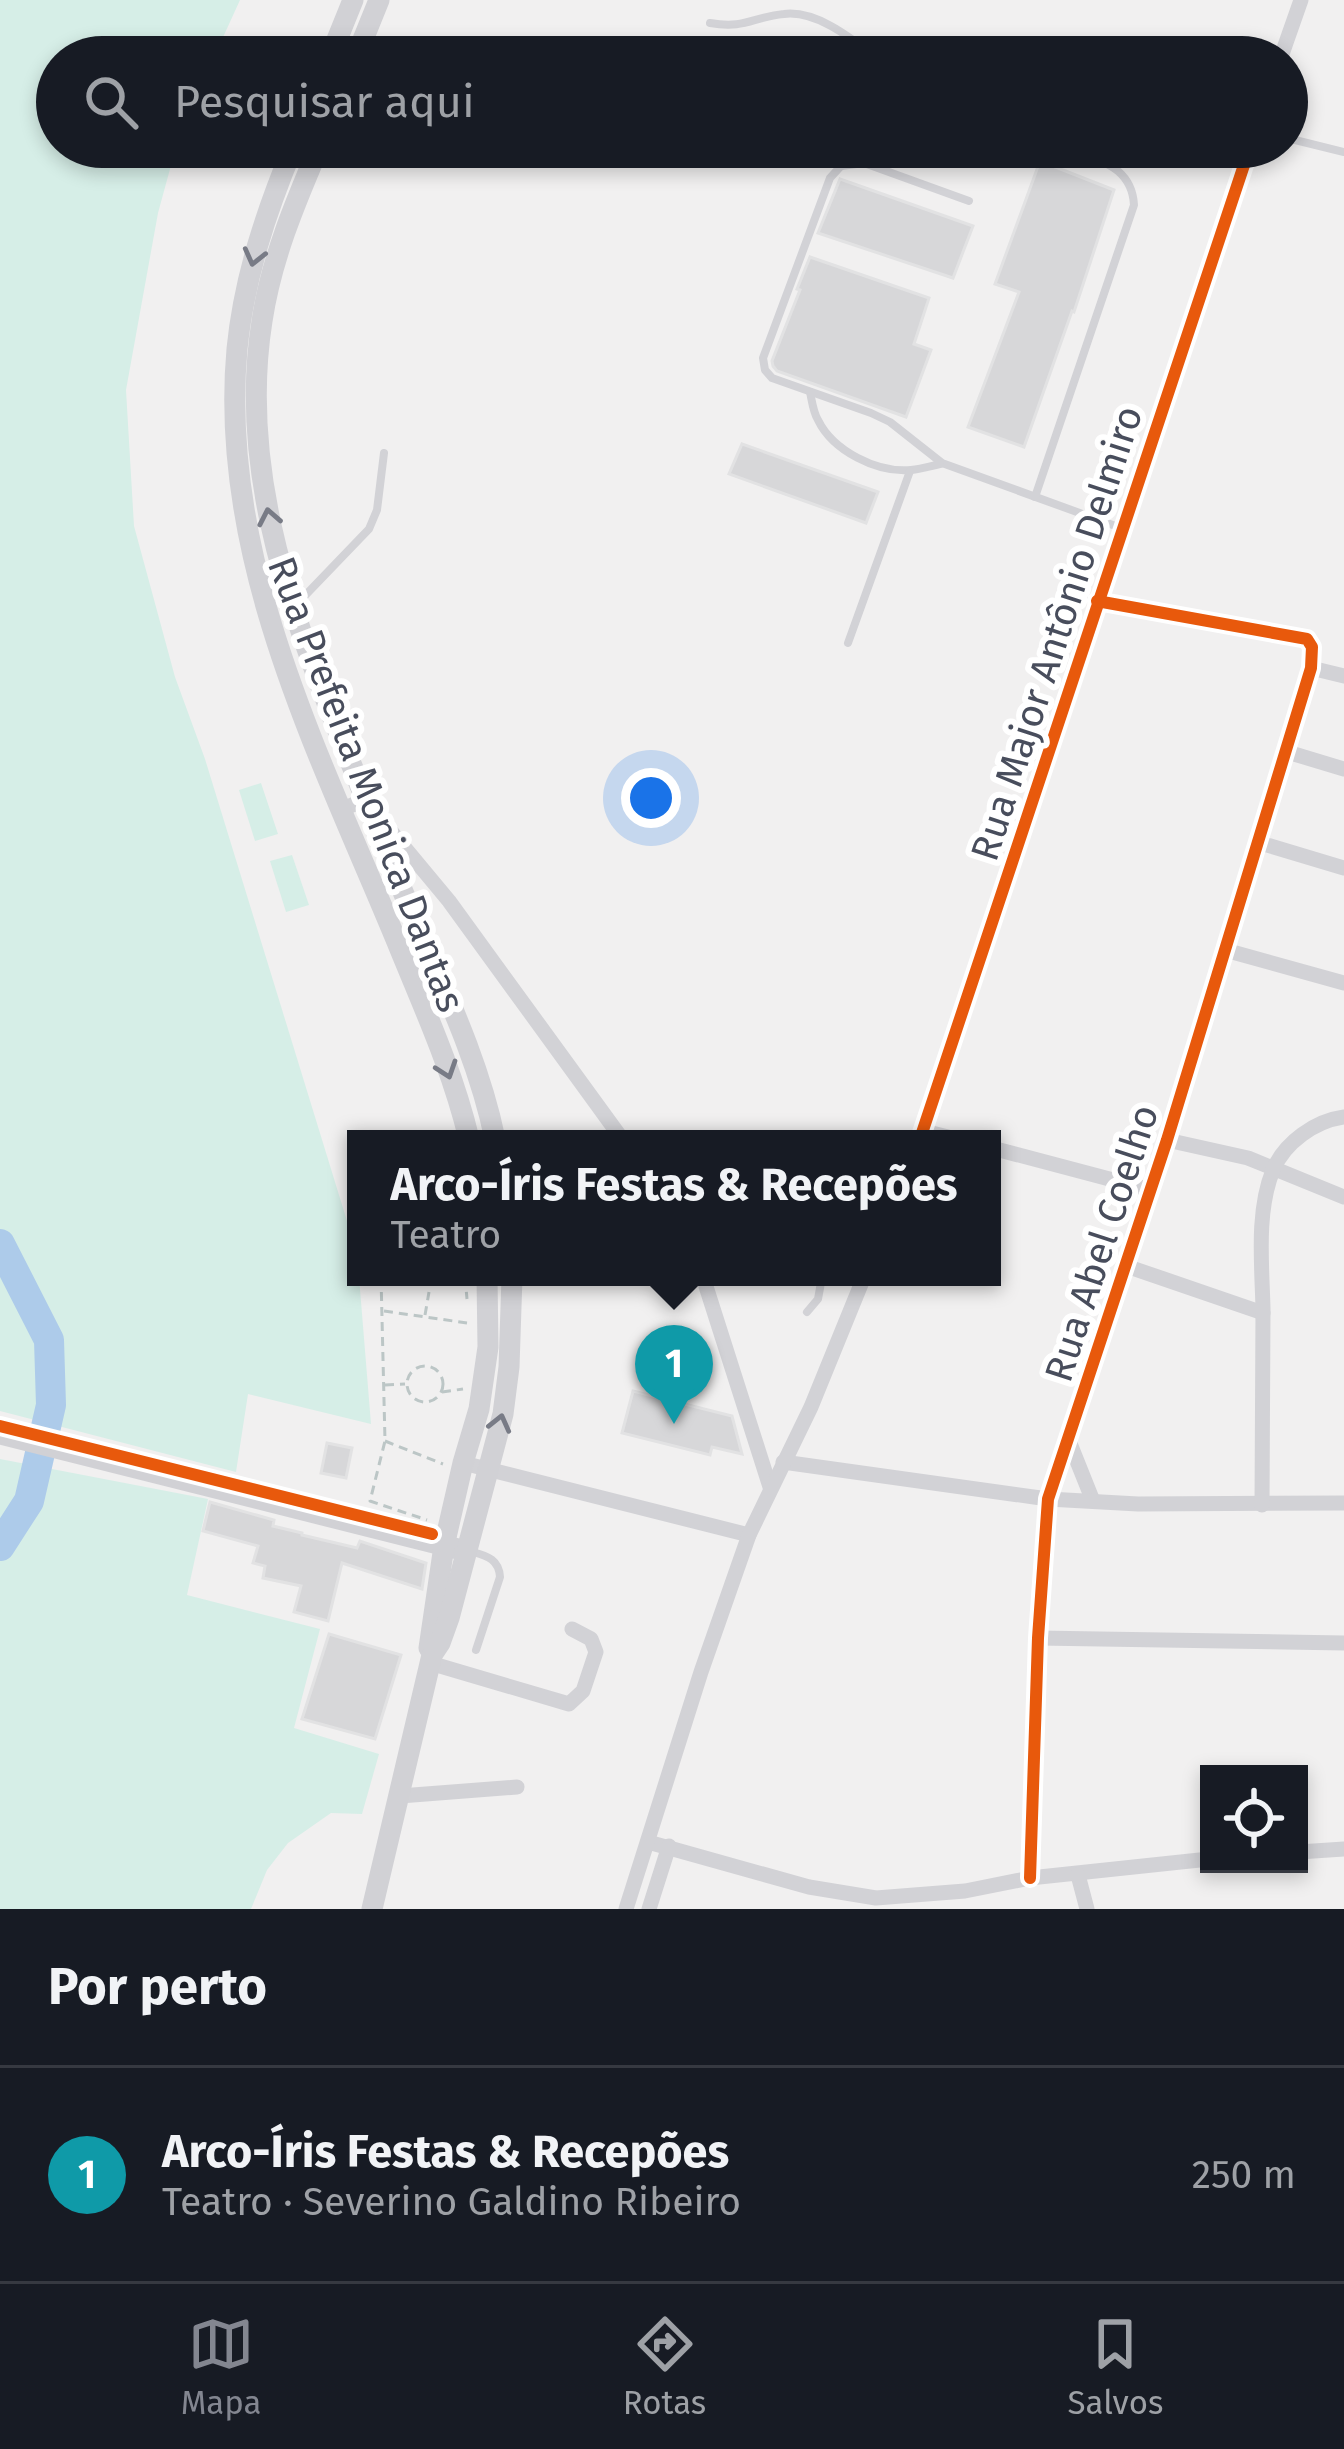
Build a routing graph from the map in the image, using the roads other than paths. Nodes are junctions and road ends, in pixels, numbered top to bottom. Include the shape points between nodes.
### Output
1 (353, 0) edge
2 (379, 0) edge
3 (1301, 0) edge
4 (710, 22) dead end
5 (338, 36) edge
6 (364, 36) edge
7 (844, 36) edge
8 (1288, 36) edge
9 (1308, 143) edge
10 (1344, 152) edge
11 (285, 168) edge
12 (310, 168) edge
13 (839, 168) edge
14 (878, 168) edge
15 (1114, 168) edge
16 (1243, 168) edge
17 (969, 201) dead end
18 (810, 392) junction
19 (384, 453) dead end
20 (942, 464) junction
21 (910, 470) junction
22 (1034, 497) junction
23 (1121, 528) junction
24 (1097, 601) junction
25 (292, 609) junction
26 (848, 644) dead end
27 (1312, 668) junction
28 (1344, 676) edge
29 (1285, 751) junction
30 (1344, 769) edge
31 (365, 800) junction
32 (342, 809) junction
33 (1258, 842) junction
34 (1344, 868) edge
35 (1225, 950) junction
36 (1344, 983) edge
37 (1344, 1117) edge
38 (466, 1130) edge
39 (492, 1130) edge
40 (615, 1130) edge
41 (924, 1130) edge
42 (1167, 1140) junction
43 (1001, 1150) edge
44 (1274, 1167) junction
45 (1151, 1190) junction
46 (1344, 1197) edge
47 (1126, 1265) junction
48 (487, 1286) edge
49 (512, 1286) edge
50 (706, 1286) edge
51 (820, 1286) edge
52 (860, 1286) edge
53 (807, 1312) dead end
54 (1263, 1313) junction
55 (8, 1437) edge
56 (1069, 1441) junction
57 (783, 1462) junction
58 (457, 1465) junction
59 (488, 1469) junction
60 (770, 1487) junction
61 (1048, 1498) junction
62 (1093, 1501) junction
63 (1344, 1503) edge
64 (1262, 1505) junction
65 (749, 1534) junction
66 (444, 1538) junction
67 (572, 1629) dead end
68 (1038, 1637) junction
69 (1344, 1643) edge
70 (476, 1650) dead end
71 (431, 1659) junction
72 (518, 1787) dead end
73 (400, 1796) junction
74 (648, 1842) junction
75 (669, 1846) junction
76 (1344, 1849) edge
77 (1308, 1851) edge
78 (1200, 1860) edge
79 (1078, 1875) junction
80 (1030, 1878) junction
81 (372, 1909) edge
82 (626, 1909) edge
83 (649, 1909) edge
84 (1087, 1909) edge

1 - 5 main road
2 - 6 main road
3 - 8 street
4 - 7 lane via 746,25 800,14
9 - 10 lane
11 -> 32 main road, Rua Prefeita Monica Dantas via 265,217 237,350 240,492 264,600
25 -> 12 main road, Rua Prefeita Monica Dantas via 268,520 256,390 274,268
13 - 18 lane via 763,358 772,378
14 - 17 lane
15 - 22 lane via 1134,190 1134,205
16 - 23 street, Rua Major Antônio Delmiro
18 - 20 lane via 890,422
18 - 21 lane via 818,421 841,447 873,464
19 - 25 lane via 369,529
20 - 21 lane
20 - 22 lane
21 - 26 lane
22 - 23 lane
23 - 24 street, Rua Major Antônio Delmiro
24 - 27 street, Rua Abel Coelho via 1310,641
24 - 41 street, Rua Major Antônio Delmiro
25 - 31 main road, Rua Prefeita Monica Dantas
27 - 28 street
27 - 29 street, Rua Abel Coelho
29 - 30 street
29 - 33 street, Rua Abel Coelho
31 - 32 street
31 - 39 main road, Rua Prefeita Monica Dantas via 472,1057
31 - 40 street
32 -> 38 main road, Rua Prefeita Monica Dantas
33 - 34 street
33 - 35 street, Rua Abel Coelho
35 - 36 street
35 - 42 street, Rua Abel Coelho
37 - 44 street via 1314,1125
42 - 44 street
42 - 45 street, Rua Abel Coelho
43 - 45 street
44 - 46 street
44 - 54 street via 1264,1214
45 - 47 street, Rua Abel Coelho
47 - 54 street
47 - 56 street, Rua Abel Coelho
48 - 58 main road via 479,1408
59 -> 49 main road via 503,1414
50 - 60 street
51 - 53 lane
52 - 57 street
54 - 64 street
55 - 66 main road
56 - 61 street, Rua Abel Coelho
56 - 62 street
57 - 60 street
57 - 61 street
58 - 59 street
58 - 66 main road
59 - 65 street
59 - 66 main road
60 - 65 street
61 - 62 street
61 - 68 street, Rua Abel Coelho
62 - 64 street
63 - 64 street
65 - 74 street
66 - 70 lane via 499,1568
66 - 71 main road
67 - 71 street via 596,1652 583,1691 569,1703
68 - 69 street
68 - 80 street, Rua Abel Coelho
71 - 73 main road
72 - 73 street
73 - 81 main road
74 - 75 street
74 - 82 street
75 - 80 street via 876,1898
75 - 83 street
76 - 77 street
78 - 79 street
79 - 80 street
79 - 84 street

